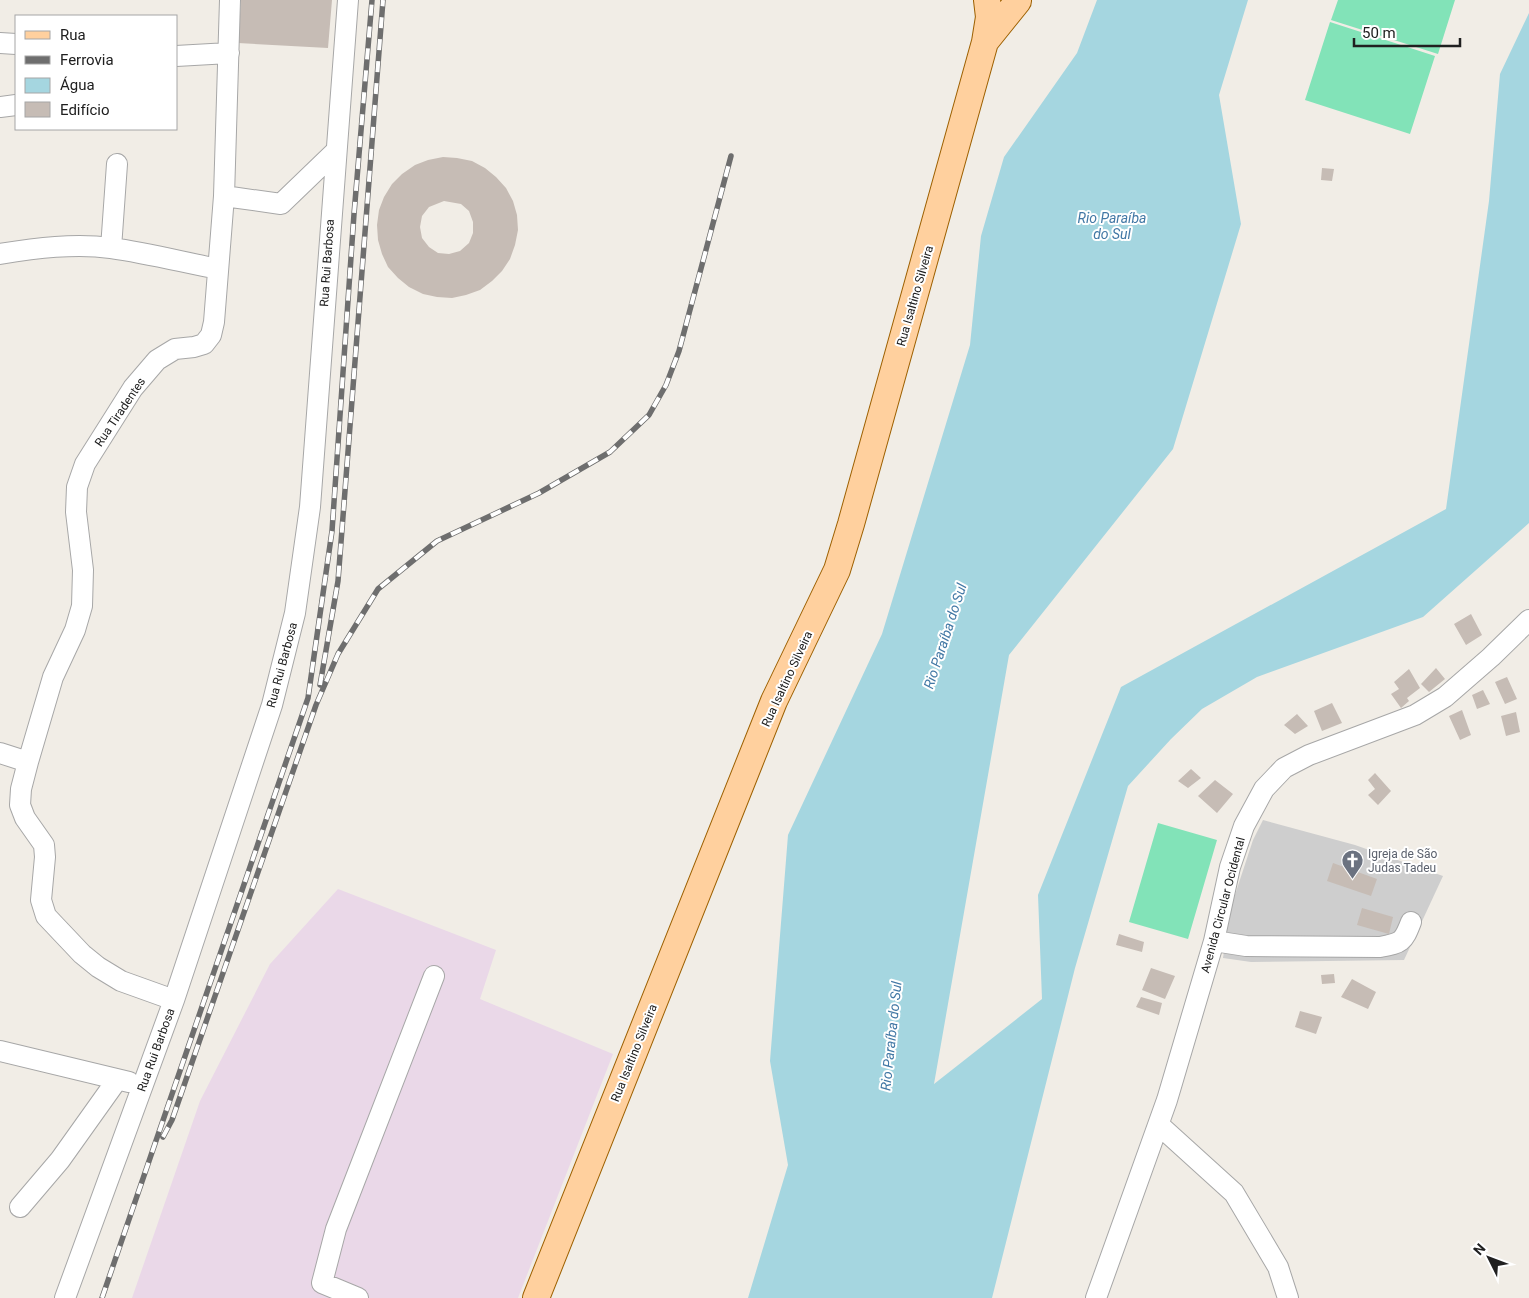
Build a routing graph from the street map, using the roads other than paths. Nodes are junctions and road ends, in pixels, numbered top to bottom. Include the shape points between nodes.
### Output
1 (230, 0) edge
2 (348, 0) edge
3 (987, 0) edge
4 (1012, 0) edge
5 (985, 42) junction
6 (0, 43) edge
7 (15, 44) edge
8 (230, 53) junction
9 (178, 56) edge
10 (15, 106) edge
11 (0, 107) edge
12 (335, 152) junction
13 (117, 164) dead end
14 (224, 196) junction
15 (111, 248) junction
16 (0, 254) edge
17 (218, 269) junction
18 (1529, 620) edge
19 (0, 753) edge
20 (28, 762) junction
21 (1411, 922) dead end
22 (1214, 942) junction
23 (434, 976) dead end
24 (174, 1000) junction
25 (0, 1051) edge
26 (117, 1080) junction
27 (143, 1085) junction
28 (1158, 1125) junction
29 (20, 1207) dead end
30 (319, 1291) edge
31 (65, 1298) edge
32 (358, 1298) edge
33 (536, 1298) edge
34 (1096, 1298) edge
35 (1288, 1298) edge

1 - 8 street, Rua Tiradentes
2 - 12 street, Rua Rui Barbosa
3 - 5 main road, Rua Isaltino Silveira via 989,17
4 - 5 main road
5 - 33 main road, Rua Isaltino Silveira via 837,570 774,701
6 - 7 street
8 - 9 street
8 - 14 street, Rua Tiradentes
10 - 11 street
12 - 14 street via 281,204
12 - 24 street, Rua Rui Barbosa via 310,507 295,613 272,705
13 - 15 street
14 - 17 street, Rua Tiradentes
15 - 16 street via 34,248
15 - 17 street
17 - 20 street, Rua Tiradentes via 211,335 204,344 175,349 158,360 133,388 85,464 77,487 76,512 83,570 82,606 75,630 53,676
18 - 22 street, Avenida Circular Ocidental via 1452,691 1430,706 1284,768 1264,789 1244,826 1230,867
19 - 20 street
20 - 24 street, Rua Tiradentes via 20,805 44,845 41,900 46,916 98,967 121,981
21 - 22 street via 1398,944 1380,947 1246,946
22 - 28 street, Avenida Circular Ocidental
23 - 30 street via 336,1228
24 - 27 street, Rua Rui Barbosa
25 - 26 street
26 - 27 street
26 - 29 street via 60,1160
27 - 31 street, Rua Rui Barbosa
28 - 34 street, Avenida Circular Ocidental
28 - 35 street via 1234,1192 1278,1268
30 - 32 street

